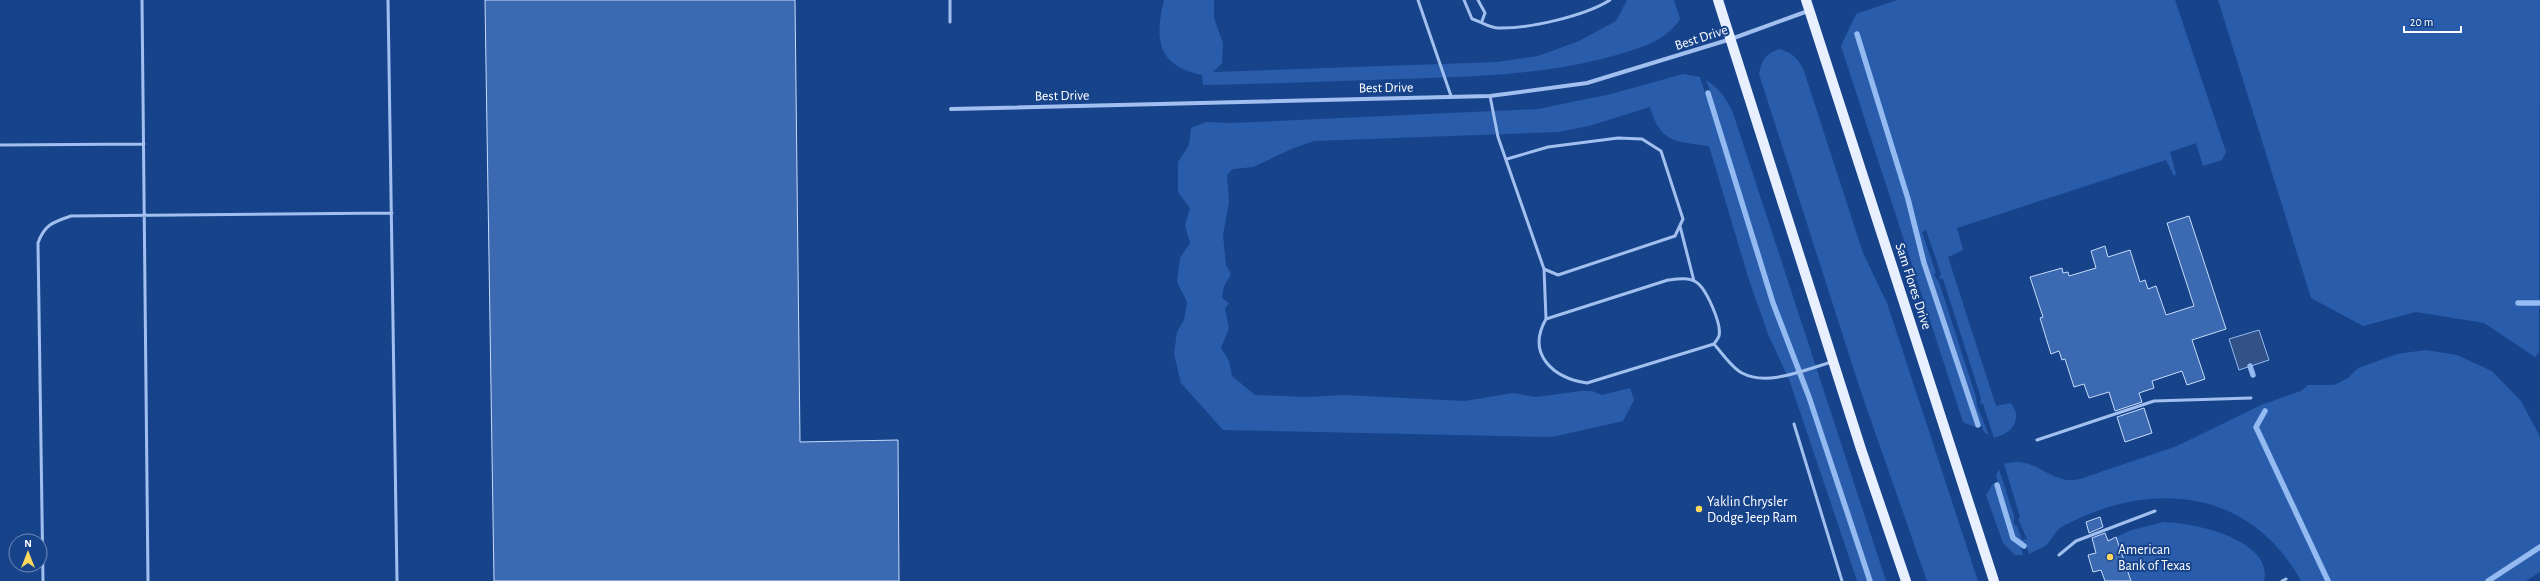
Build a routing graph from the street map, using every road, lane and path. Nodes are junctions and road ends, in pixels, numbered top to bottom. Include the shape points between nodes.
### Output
1 (142, 0) edge
2 (388, 0) edge
3 (950, 0) edge
4 (1418, 0) edge
5 (1464, 0) edge
6 (1478, 0) edge
7 (1610, 0) edge
8 (1718, 0) edge
9 (1806, 0) edge
10 (1809, 10) junction
11 (1482, 21) junction
12 (950, 22) dead end
13 (1731, 39) junction
14 (1451, 96) junction
15 (1490, 96) junction
16 (951, 109) dead end
17 (144, 144) junction
18 (0, 145) edge
19 (1507, 159) junction
20 (392, 213) junction
21 (144, 216) junction
22 (1680, 226) junction
23 (1544, 269) junction
24 (1694, 281) junction
25 (1546, 319) junction
26 (1714, 344) junction
27 (1834, 361) junction
28 (2251, 398) dead end
29 (1794, 424) dead end
30 (2037, 440) dead end
31 (2155, 511) dead end
32 (2059, 556) dead end
33 (2286, 579) dead end
34 (43, 581) edge
35 (148, 581) edge
36 (397, 581) edge
37 (1842, 581) edge
38 (1906, 581) edge
39 (1994, 581) edge
40 (2282, 581) edge

1 - 17 lane
2 - 20 lane
3 - 12 lane
4 - 14 lane
5 - 11 lane via 1472,19
6 - 11 lane via 1485,13
7 - 11 lane via 1601,6 1543,24 1496,28
8 - 13 main road
9 - 10 main road, Sam Flores Drive
10 - 13 street, Best Drive
10 - 39 main road, Sam Flores Drive
13 - 15 street, Best Drive via 1587,83
13 - 27 main road
14 - 15 street, Best Drive
14 - 16 street, Best Drive
15 - 19 lane via 1498,137
17 - 18 lane
17 - 21 lane
19 - 22 lane via 1548,147 1618,138 1642,139 1660,151 1683,219
19 - 23 lane
20 - 21 lane
20 - 36 lane
21 - 34 lane via 71,216 56,221 42,230 38,243
21 - 35 lane
22 - 23 lane via 1675,236 1558,275
22 - 24 lane
23 - 25 lane
24 - 25 lane via 1668,280
24 - 26 lane via 1703,286 1714,313 1719,335
25 - 26 lane via 1539,340 1544,361 1553,372 1571,381 1587,383
26 - 27 lane via 1741,373 1760,378 1780,376
27 - 38 main road
28 - 30 lane via 2154,401
29 - 37 lane
31 - 32 lane via 2076,541
33 - 40 lane

